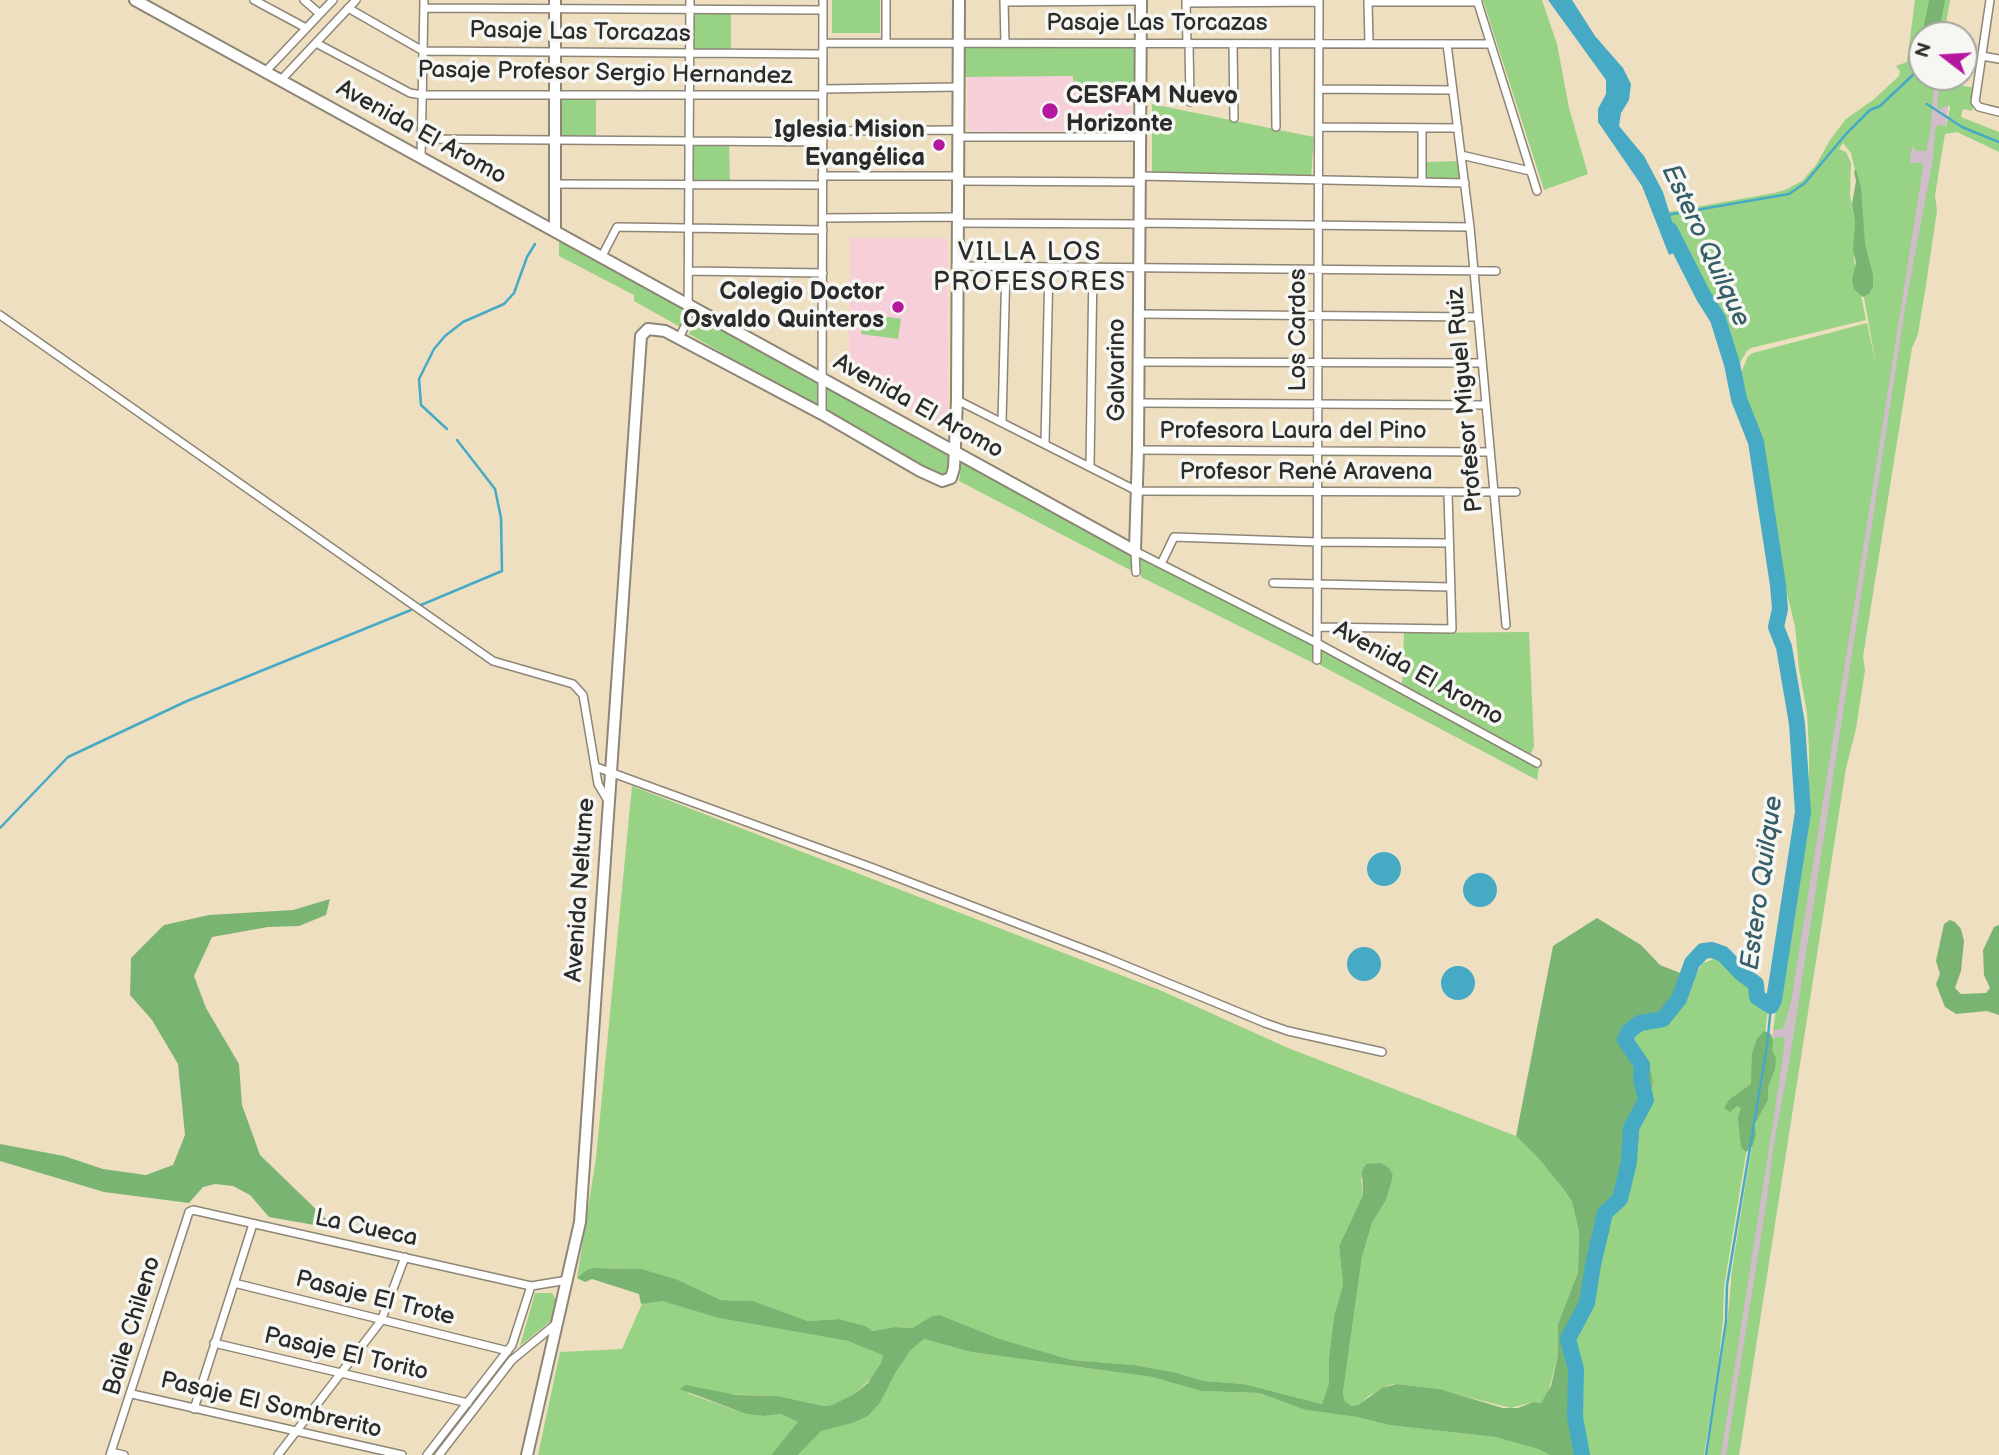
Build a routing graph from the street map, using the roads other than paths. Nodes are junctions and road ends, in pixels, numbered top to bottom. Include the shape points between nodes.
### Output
1 (138, 0) edge
2 (254, 0) edge
3 (304, 0) edge
4 (333, 0) edge
5 (356, 0) edge
6 (690, 0) edge
7 (823, 0) edge
8 (886, 0) edge
9 (959, 0) edge
10 (1990, 0) edge
11 (1004, 1) edge
12 (1141, 1) edge
13 (1186, 1) edge
14 (1319, 1) edge
15 (1368, 1) edge
16 (1478, 1) edge
17 (424, 4) edge
18 (555, 4) edge
19 (348, 8) junction
20 (690, 10) junction
21 (823, 10) junction
22 (320, 14) junction
23 (306, 28) junction
24 (316, 43) junction
25 (823, 43) junction
26 (886, 43) junction
27 (959, 43) junction
28 (1005, 43) junction
29 (1141, 44) junction
30 (1188, 44) junction
31 (1233, 44) junction
32 (1275, 44) junction
33 (1319, 44) junction
34 (1369, 44) junction
35 (1447, 44) junction
36 (1490, 44) junction
37 (423, 51) junction
38 (554, 52) junction
39 (690, 53) junction
40 (823, 54) junction
41 (1982, 56) junction
42 (1999, 59) edge
43 (265, 71) junction
44 (281, 80) junction
45 (959, 88) junction
46 (1319, 89) junction
47 (1453, 90) junction
48 (823, 92) junction
49 (422, 95) junction
50 (554, 95) junction
51 (689, 95) junction
52 (1190, 102) dead end
53 (1999, 112) edge
54 (1234, 118) dead end
55 (1276, 127) dead end
56 (1319, 127) junction
57 (1422, 128) junction
58 (1458, 128) junction
59 (823, 131) junction
60 (958, 133) junction
61 (1141, 137) junction
62 (421, 139) junction
63 (554, 141) junction
64 (689, 142) junction
65 (823, 142) junction
66 (1461, 155) junction
67 (421, 158) junction
68 (1530, 171) junction
69 (958, 178) junction
70 (1140, 179) junction
71 (822, 180) junction
72 (1319, 181) junction
73 (1422, 183) junction
74 (1465, 183) junction
75 (554, 184) junction
76 (689, 186) junction
77 (1537, 191) dead end
78 (822, 218) junction
79 (957, 220) junction
80 (1139, 224) junction
81 (1319, 225) junction
82 (1470, 227) junction
83 (689, 229) junction
84 (555, 230) junction
85 (823, 230) junction
86 (603, 256) junction
87 (956, 266) junction
88 (1006, 267) junction
89 (1049, 267) junction
90 (1093, 267) junction
91 (1139, 268) junction
92 (1319, 270) junction
93 (689, 271) junction
94 (1496, 271) dead end
95 (1474, 272) junction
96 (823, 273) junction
97 (688, 303) junction
98 (1139, 314) junction
99 (0, 315) edge
100 (1319, 316) junction
101 (1478, 317) junction
102 (653, 328) joint
103 (679, 338) junction
104 (1139, 362) junction
105 (1318, 362) junction
106 (1482, 363) junction
107 (823, 378) junction
108 (957, 400) junction
109 (1139, 403) junction
110 (1318, 404) junction
111 (1486, 405) junction
112 (822, 414) junction
113 (1002, 422) junction
114 (1045, 443) junction
115 (954, 450) junction
116 (1138, 450) junction
117 (1318, 451) junction
118 (1490, 452) junction
119 (1090, 466) junction
120 (1137, 491) junction
121 (1318, 491) junction
122 (1516, 492) dead end
123 (1448, 493) junction
124 (1494, 493) junction
125 (1318, 542) junction
126 (1449, 543) junction
127 (1135, 551) junction
128 (1161, 564) junction
129 (1136, 572) dead end
130 (1273, 583) dead end
131 (1318, 585) junction
132 (1450, 587) junction
133 (1506, 625) dead end
134 (1318, 627) junction
135 (1317, 643) junction
136 (1317, 660) dead end
137 (1536, 763) dead end
138 (596, 767) junction
139 (610, 772) junction
140 (607, 802) junction
141 (1382, 1052) dead end
142 (192, 1210) joint
143 (253, 1224) junction
144 (405, 1257) junction
145 (568, 1280) junction
146 (234, 1283) junction
147 (531, 1286) junction
148 (381, 1321) junction
149 (556, 1322) junction
150 (214, 1343) junction
151 (508, 1351) junction
152 (340, 1374) junction
153 (132, 1394) junction
154 (468, 1403) junction
155 (194, 1409) junction
156 (296, 1431) junction
157 (111, 1454) edge
158 (124, 1455) edge
159 (278, 1455) edge
160 (402, 1455) edge
161 (427, 1455) edge
162 (439, 1455) edge
163 (527, 1455) edge

1 - 43 street, Avenida El Aromo
2 - 23 street
3 - 22 street
4 - 22 street
5 - 19 street
6 - 20 street
7 - 21 street
8 - 26 street
9 - 27 street
10 - 41 street
11 - 12 street
11 - 28 street
12 - 29 street, Galvarino
13 - 14 street
13 - 30 street
14 - 33 street, Los Cardos
15 - 16 street
15 - 34 street
16 - 36 street
17 - 18 street
17 - 37 street
18 - 20 street
18 - 38 street
19 - 24 street
19 - 37 street, Pasaje Las Torcazas
20 - 21 street
20 - 39 street
21 - 25 street
22 - 23 street
23 - 43 street
24 - 44 street
24 - 49 street, Pasaje Profesor Sergio Hernandez
25 - 26 street, Pasaje Las Torcazas
25 - 40 street
26 - 27 street, Pasaje Las Torcazas
27 - 28 street, Pasaje Las Torcazas
27 - 45 street
28 - 29 street, Pasaje Las Torcazas
29 - 30 street, Pasaje Las Torcazas
29 - 61 street, Galvarino
30 - 31 street, Pasaje Las Torcazas
30 - 52 street
31 - 32 street, Pasaje Las Torcazas
31 - 54 street
32 - 33 street, Pasaje Las Torcazas
32 - 55 street
33 - 34 street, Pasaje Las Torcazas
33 - 46 street, Los Cardos
34 - 35 street, Pasaje Las Torcazas
35 - 36 street, Pasaje Las Torcazas
35 - 47 street, Profesor Miguel Ruiz
36 - 68 street
37 - 38 street, Pasaje Las Torcazas
37 - 49 street
38 - 39 street, Pasaje Las Torcazas
38 - 50 street
39 - 40 street, Pasaje Las Torcazas
39 - 51 street
40 - 48 street
41 - 42 street
41 - 53 street via 1975,102
43 - 44 street, Avenida El Aromo
44 - 67 street, Avenida El Aromo
45 - 48 street, Pasaje Profesor Sergio Hernandez
45 - 60 street
46 - 47 street
46 - 56 street, Los Cardos
47 - 58 street, Profesor Miguel Ruiz
48 - 51 street, Pasaje Profesor Sergio Hernandez
48 - 59 street
49 - 50 street, Pasaje Profesor Sergio Hernandez
49 - 62 street
50 - 51 street, Pasaje Profesor Sergio Hernandez
50 - 63 street
51 - 64 street
56 - 57 street
56 - 72 street, Los Cardos
57 - 58 street
57 - 73 street
58 - 66 street, Profesor Miguel Ruiz
59 - 60 street
59 - 65 street
60 - 61 street
60 - 69 street
61 - 70 street, Galvarino
62 - 63 street
62 - 67 street
63 - 64 street
63 - 75 street
64 - 65 street
64 - 76 street
65 - 71 street
66 - 68 street
66 - 74 street, Profesor Miguel Ruiz
67 - 84 street, Avenida El Aromo
68 - 77 street
69 - 70 street
69 - 71 street
69 - 79 street
70 - 72 street
70 - 80 street, Galvarino
71 - 76 street
71 - 78 street
72 - 73 street
72 - 81 street, Los Cardos
73 - 74 street
74 - 82 street, Profesor Miguel Ruiz
75 - 76 street
75 - 84 street
76 - 83 street
78 - 79 street
78 - 85 street
79 - 80 street
79 - 87 street
80 - 81 street
80 - 91 street, Galvarino
81 - 82 street
81 - 92 street, Los Cardos
82 - 95 street, Profesor Miguel Ruiz
83 - 85 street
83 - 86 street via 617,227
83 - 93 street
84 - 86 street, Avenida El Aromo
85 - 96 street
86 - 97 street, Avenida El Aromo
87 - 88 street
87 - 108 street
88 - 89 street
88 - 113 street
89 - 90 street
89 - 114 street
90 - 91 street
90 - 119 street
91 - 92 street
91 - 98 street, Galvarino
92 - 95 street
92 - 100 street, Los Cardos
93 - 96 street
93 - 97 street
94 - 95 street
95 - 101 street, Profesor Miguel Ruiz
96 - 107 street
97 - 103 street via 688,320
97 - 107 street, Avenida El Aromo
98 - 100 street
98 - 104 street, Galvarino
99 - 138 street via 493,661 573,684 583,695
100 - 101 street
100 - 105 street, Los Cardos
101 - 106 street, Profesor Miguel Ruiz
102 - 103 street, Avenida El Aromo
102 - 139 street, Avenida Neltume via 644,332 640,342
103 - 112 street, Avenida El Aromo
104 - 105 street
104 - 109 street, Galvarino
105 - 106 street
105 - 110 street, Los Cardos
106 - 111 street, Profesor Miguel Ruiz
107 - 112 street
107 - 115 street, Avenida El Aromo
108 - 113 street
108 - 115 street
109 - 110 street
109 - 116 street, Galvarino
110 - 111 street
110 - 117 street, Los Cardos
111 - 118 street, Profesor Miguel Ruiz
112 - 115 street, Avenida El Aromo via 939,480 950,479 954,472
113 - 114 street
114 - 119 street
115 - 127 street, Avenida El Aromo
116 - 117 street, Profesora Laura del Pino
116 - 120 street, Galvarino
117 - 118 street, Profesora Laura del Pino
117 - 121 street, Los Cardos
118 - 124 street, Profesor Miguel Ruiz
119 - 120 street
120 - 121 street, Profesor René Aravena
120 - 127 street, Galvarino
121 - 123 street, Profesor René Aravena
121 - 125 street, Los Cardos
122 - 124 street, Profesor René Aravena
123 - 124 street, Profesor René Aravena
123 - 126 street
124 - 133 street, Profesor Miguel Ruiz
125 - 126 street
125 - 128 street via 1174,537
125 - 131 street, Los Cardos
126 - 132 street
127 - 128 street, Avenida El Aromo
127 - 129 street, Galvarino
128 - 135 street, Avenida El Aromo
130 - 131 street
131 - 132 street
131 - 134 street, Los Cardos
132 - 134 street via 1452,629
134 - 135 street, Los Cardos
135 - 136 street, Los Cardos
135 - 137 street, Avenida El Aromo
138 - 139 street
138 - 140 street
139 - 140 street, Avenida Neltume
139 - 141 street via 873,868 1265,1023
140 - 145 street, Avenida Neltume via 580,1222
142 - 143 street, La Cueca
142 - 153 street, Baile Chileno
143 - 144 street, La Cueca
143 - 146 street
144 - 147 street, La Cueca
144 - 148 street
145 - 147 street
145 - 149 street, Avenida Neltume
146 - 148 street, Pasaje El Trote
146 - 150 street
147 - 151 street
148 - 151 street, Pasaje El Trote
148 - 152 street
149 - 162 street via 512,1360
149 - 163 street, Avenida Neltume
150 - 152 street, Pasaje El Torito
150 - 155 street
151 - 154 street
152 - 154 street, Pasaje El Torito
152 - 156 street
153 - 155 street, Pasaje El Sombrerito
153 - 157 street, Baile Chileno
154 - 161 street
155 - 156 street, Pasaje El Sombrerito
156 - 159 street
156 - 160 street, Pasaje El Sombrerito
157 - 158 street

